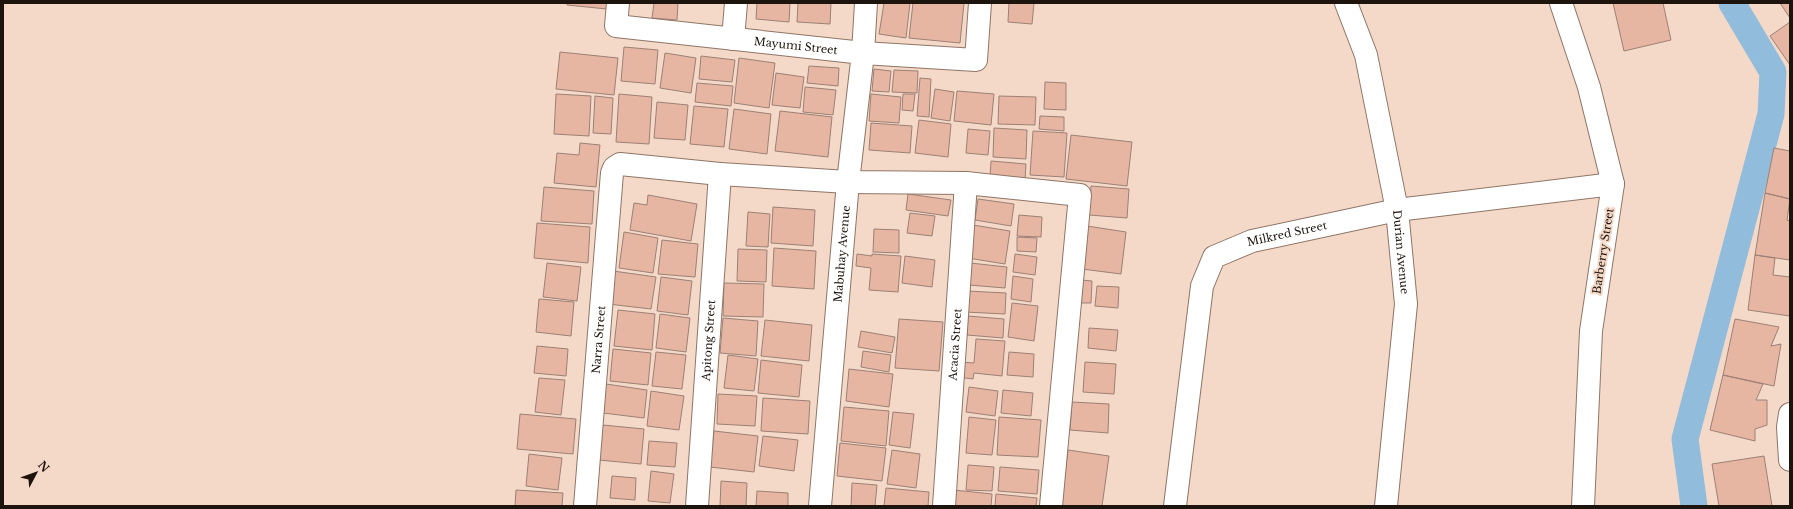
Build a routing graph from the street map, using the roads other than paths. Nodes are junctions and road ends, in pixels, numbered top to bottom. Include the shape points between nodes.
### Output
1 (618, 3) edge
2 (736, 3) edge
3 (866, 3) edge
4 (980, 3) edge
5 (1346, 3) edge
6 (1562, 3) edge
7 (733, 39) junction
8 (863, 53) junction
9 (720, 174) junction
10 (848, 182) junction
11 (966, 183) junction
12 (1613, 184) junction
13 (1397, 210) junction
14 (1789, 422) edge
15 (1790, 460) edge
16 (585, 506) edge
17 (697, 506) edge
18 (820, 506) edge
19 (944, 506) edge
20 (1051, 506) edge
21 (1175, 506) edge
22 (1386, 506) edge
23 (1583, 506) edge

1 - 7 street, Mayumi Street via 616,26
2 - 7 street
3 - 8 street, Mabuhay Avenue
4 - 8 street, Mayumi Street via 976,60
5 - 13 street, Durian Avenue via 1366,55
6 - 12 street, Barberry Street via 1589,87
7 - 8 street, Mayumi Street
8 - 10 street, Mabuhay Avenue
9 - 10 street
9 - 16 street, Narra Street via 620,164 614,168
9 - 17 street, Apitong Street
10 - 11 street
10 - 18 street, Mabuhay Avenue
11 - 19 street, Acacia Street
11 - 20 street via 1080,194
12 - 13 street, Milkred Street
12 - 23 street, Barberry Street via 1591,331
13 - 21 street, Milkred Street via 1252,241 1214,257 1202,286
13 - 22 street, Durian Avenue via 1406,304
14 - 15 street

